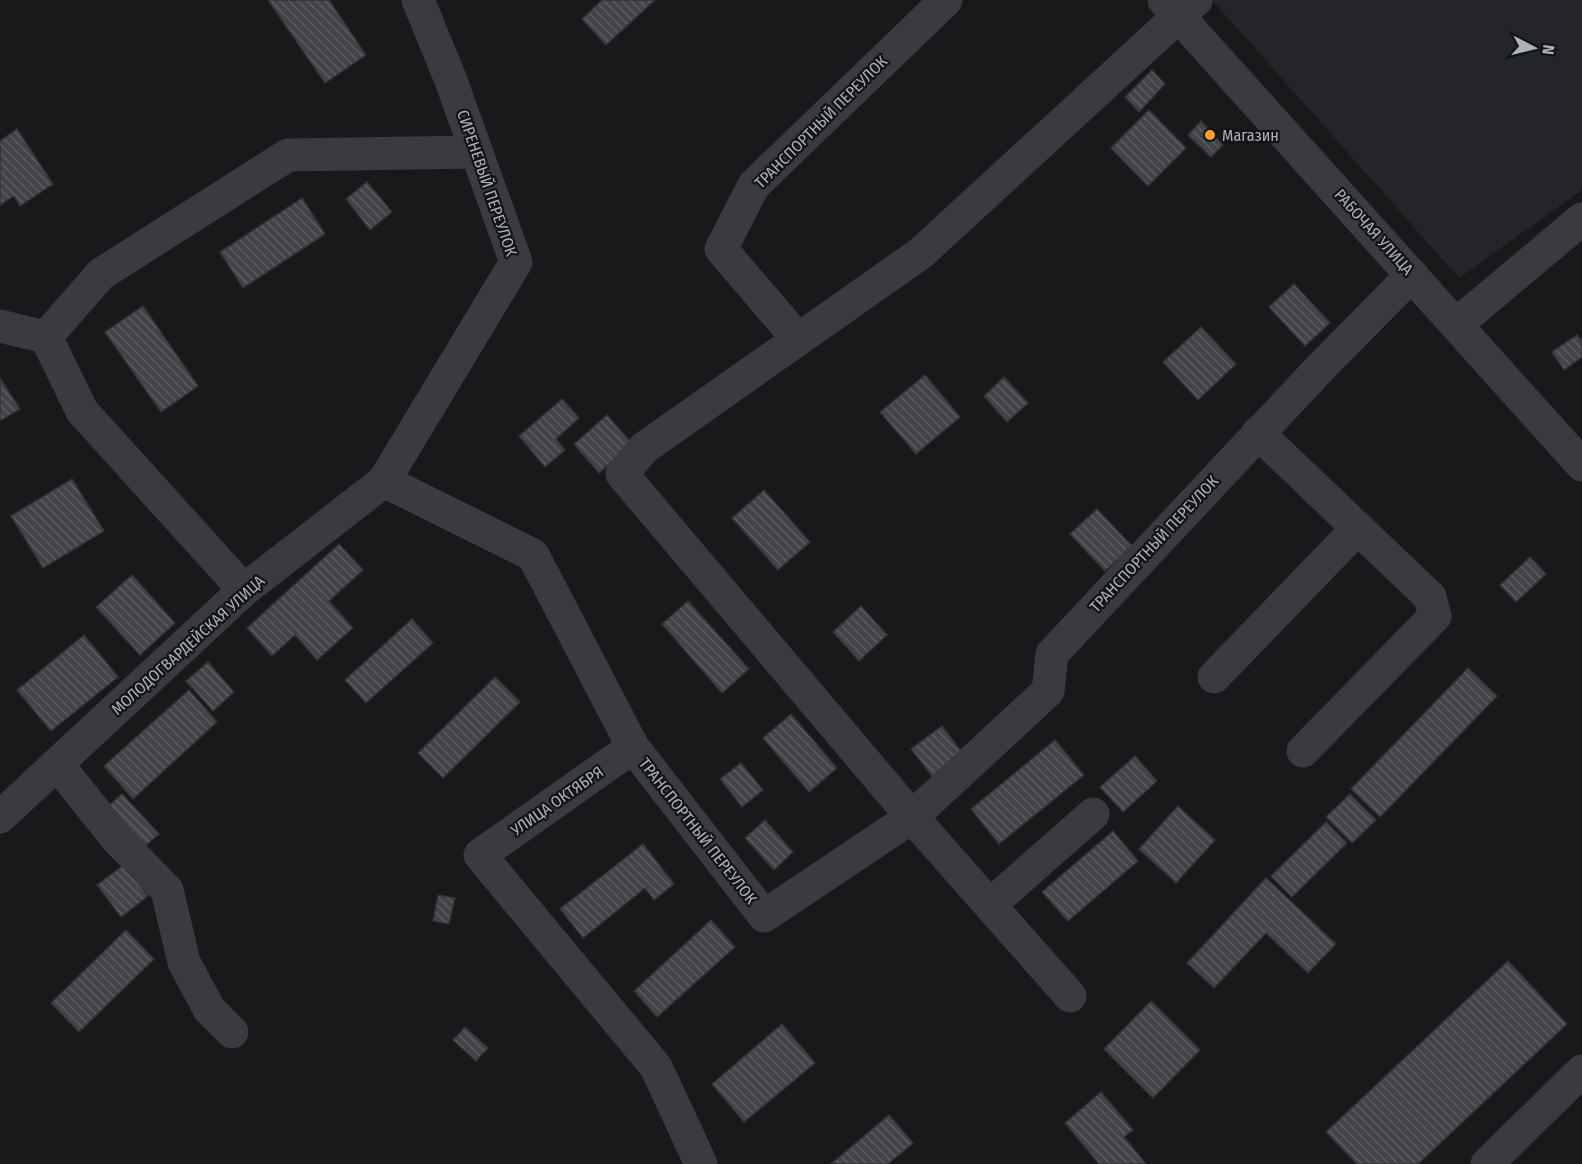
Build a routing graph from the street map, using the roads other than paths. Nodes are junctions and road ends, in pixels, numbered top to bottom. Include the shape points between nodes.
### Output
1 (418, 0) edge
2 (946, 0) edge
3 (1180, 5) edge
4 (476, 152) junction
5 (1582, 219) edge
6 (1412, 275) junction
7 (1457, 324) junction
8 (0, 326) edge
9 (46, 337) junction
10 (798, 339) junction
11 (1258, 433) junction
12 (1582, 465) edge
13 (384, 482) junction
14 (1358, 528) junction
15 (244, 590) junction
16 (1214, 676) dead end
17 (633, 747) junction
18 (1303, 751) dead end
19 (57, 764) junction
20 (1092, 814) dead end
21 (912, 817) junction
22 (0, 818) edge
23 (990, 905) junction
24 (1070, 996) dead end
25 (232, 1032) dead end
26 (1582, 1071) edge
27 (701, 1164) edge
28 (1487, 1164) edge

1 - 4 street, СИРЕНЕВЫЙ ПЕРЕУЛОК
2 - 10 street, ТРАНСПОРТНЫЙ ПЕРЕУЛОК via 754,185 721,249
3 - 6 street, РАБОЧАЯ УЛИЦА
3 - 10 street via 921,253
4 - 9 street via 288,155 101,274
4 - 13 street, СИРЕНЕВЫЙ ПЕРЕУЛОК via 516,262
5 - 7 street
6 - 7 street, РАБОЧАЯ УЛИЦА
6 - 11 street, ТРАНСПОРТНЫЙ ПЕРЕУЛОК
7 - 12 street, РАБОЧАЯ УЛИЦА
8 - 9 street
9 - 15 street via 82,411
10 - 21 street via 644,448 622,474
11 - 14 street
11 - 21 street, ТРАНСПОРТНЫЙ ПЕРЕУЛОК via 1052,654 1048,691
13 - 15 street, МОЛОДОГВАРДЕЙСКАЯ УЛИЦА
13 - 17 street via 533,555
14 - 16 street
14 - 18 street via 1430,597 1435,616
15 - 19 street, МОЛОДОГВАРДЕЙСКАЯ УЛИЦА
17 - 21 street, ТРАНСПОРТНЫЙ ПЕРЕУЛОК via 764,916
17 - 27 street, УЛИЦА ОКТЯБРЯ via 480,855 656,1067
19 - 22 street, МОЛОДОГВАРДЕЙСКАЯ УЛИЦА
19 - 25 street via 117,839 167,890 184,962 209,1009
20 - 23 street
21 - 23 street
23 - 24 street
26 - 28 street

